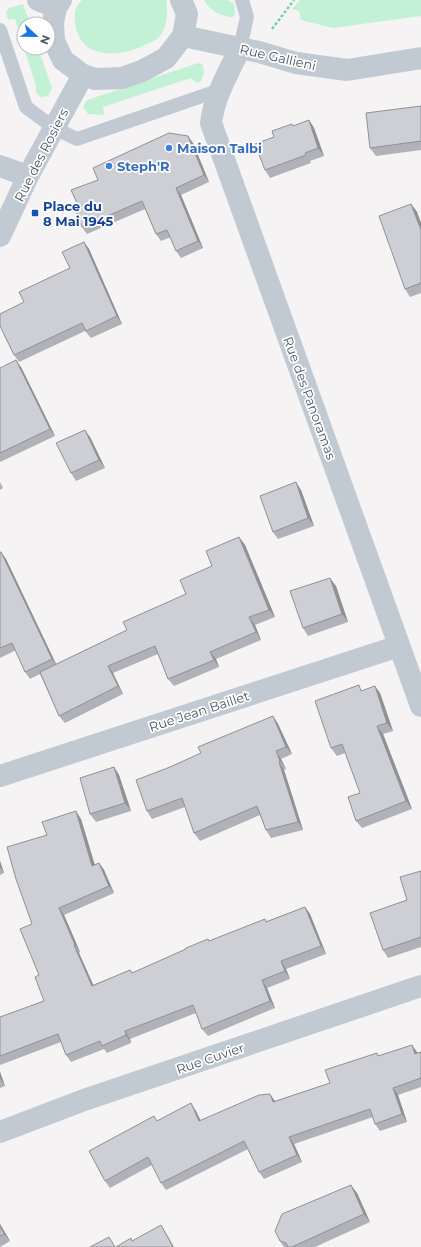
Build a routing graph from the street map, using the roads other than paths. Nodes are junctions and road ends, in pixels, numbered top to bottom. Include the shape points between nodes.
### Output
1 (181, 0) edge
2 (242, 0) edge
3 (52, 2) edge
4 (0, 30) edge
5 (182, 36) junction
6 (240, 48) junction
7 (421, 58) edge
8 (83, 75) junction
9 (220, 90) junction
10 (54, 128) junction
11 (0, 166) edge
12 (28, 176) junction
13 (0, 236) edge
14 (399, 646) junction
15 (421, 706) edge
16 (0, 776) edge
17 (421, 986) edge
18 (0, 1132) edge

1 - 5 street via 187,14
2 - 6 lane via 247,17
3 - 8 street via 54,41 63,60
4 - 10 lane via 26,107
5 - 6 street, Rue Gallieni
5 - 8 street via 166,58 142,71 122,78 96,79
6 - 7 street, Rue Gallieni via 296,63 347,70
6 - 9 street
8 - 10 street, Rue des Rosiers
9 - 10 lane via 78,139
9 - 14 street, Rue des Panoramas via 212,110 211,123
10 - 12 street, Rue des Rosiers
11 - 12 street
12 - 13 street, Rue des Rosiers
14 - 15 street, Rue des Panoramas
14 - 16 street, Rue Jean Baillet
17 - 18 street, Rue Cuvier via 84,1100

